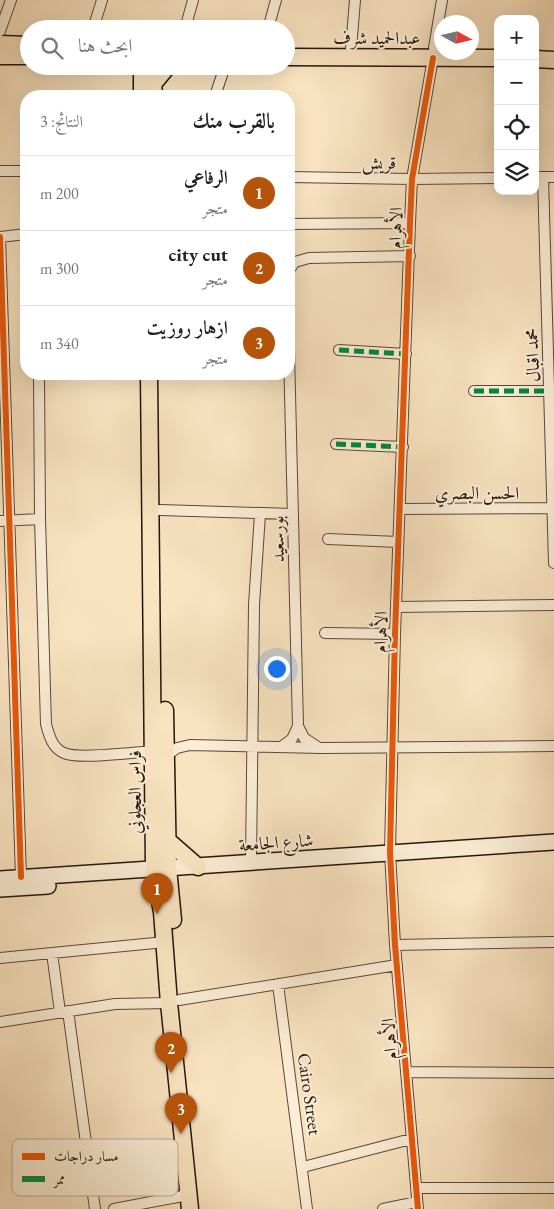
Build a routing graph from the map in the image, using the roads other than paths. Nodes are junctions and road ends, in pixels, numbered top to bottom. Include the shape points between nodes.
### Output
1 (12, 0) edge
2 (102, 0) edge
3 (193, 0) edge
4 (276, 0) edge
5 (355, 0) edge
6 (442, 0) edge
7 (440, 15) edge
8 (95, 20) edge
9 (187, 20) edge
10 (270, 20) edge
11 (0, 31) edge
12 (0, 44) edge
13 (20, 45) edge
14 (295, 48) edge
15 (351, 49) junction
16 (479, 49) edge
17 (494, 50) edge
18 (434, 51) edge
19 (434, 51) edge
20 (539, 51) edge
21 (554, 51) edge
22 (0, 56) edge
23 (20, 56) edge
24 (479, 56) edge
25 (295, 57) edge
26 (494, 58) edge
27 (539, 59) edge
28 (434, 60) edge
29 (554, 60) edge
30 (135, 75) edge
31 (144, 75) edge
32 (151, 75) edge
33 (161, 75) edge
34 (222, 75) edge
35 (147, 90) edge
36 (148, 90) edge
37 (148, 90) edge
38 (149, 90) edge
39 (217, 90) edge
40 (0, 171) edge
41 (20, 171) edge
42 (295, 177) edge
43 (539, 177) edge
44 (554, 177) edge
45 (494, 178) edge
46 (412, 179) junction
47 (410, 223) junction
48 (295, 224) edge
49 (20, 235) edge
50 (0, 237) edge
51 (410, 256) junction
52 (295, 262) edge
53 (550, 278) edge
54 (339, 350) dead end
55 (406, 354) junction
56 (39, 380) edge
57 (149, 380) edge
58 (159, 380) edge
59 (290, 380) edge
60 (474, 391) dead end
61 (549, 391) junction
62 (336, 444) dead end
63 (403, 447) junction
64 (553, 508) edge
65 (400, 509) junction
66 (160, 510) junction
67 (260, 514) junction
68 (293, 514) junction
69 (40, 520) junction
70 (5, 521) edge
71 (328, 539) dead end
72 (398, 542) junction
73 (554, 563) edge
74 (554, 605) edge
75 (396, 607) junction
76 (325, 633) dead end
77 (395, 634) junction
78 (298, 726) junction
79 (252, 746) junction
80 (554, 746) edge
81 (281, 747) junction
82 (321, 748) junction
83 (392, 748) junction
84 (160, 754) junction
85 (167, 840) junction
86 (554, 842) edge
87 (390, 852) junction
88 (251, 863) junction
89 (198, 867) junction
90 (161, 873) junction
91 (21, 877) junction
92 (0, 879) edge
93 (0, 889) edge
94 (164, 942) junction
95 (554, 942) edge
96 (395, 945) junction
97 (52, 953) junction
98 (0, 958) edge
99 (397, 966) junction
100 (278, 984) junction
101 (174, 1002) junction
102 (64, 1012) junction
103 (0, 1022) edge
104 (407, 1072) junction
105 (554, 1073) edge
106 (84, 1139) edge
107 (411, 1140) junction
108 (303, 1167) junction
109 (416, 1188) junction
110 (554, 1188) edge
111 (93, 1196) edge
112 (189, 1202) edge
113 (418, 1206) edge
114 (95, 1209) edge
115 (114, 1209) edge
116 (198, 1209) edge
117 (307, 1209) edge
118 (383, 1209) edge

1 - 11 street
2 - 8 street
3 - 9 street
4 - 10 street
5 - 15 street
6 - 7 street, الأهرام
12 - 13 main road
14 - 15 main road, عبدالحميد شرف
15 - 18 main road, عبدالحميد شرف
16 - 17 main road
19 - 25 main road, عبدالحميد شرف
20 - 21 main road
22 - 23 main road
24 - 26 main road, عبدالحميد شرف
27 - 29 main road
28 - 46 street, الأهرام
30 - 35 main road
31 - 36 main road
32 - 37 main road
33 - 38 main road
34 - 39 street
40 - 41 street
42 - 46 street, قريش
43 - 44 street
43 - 53 street, محمد اقبال
45 - 46 street, قريش
46 - 47 street, الأهرام
47 - 48 street
47 - 51 street, الأهرام
49 - 50 street
50 - 70 street
51 - 52 street via 309,258
51 - 55 street, الأهرام
53 - 61 street, محمد اقبال
54 - 55 street
55 - 63 street, الأهرام
56 - 69 street
57 - 84 main road, فراس العجلوني
58 - 66 main road, فراس العجلوني
59 - 68 street, بورسعيد
60 - 61 street
61 - 64 street, محمد اقبال
62 - 63 street
63 - 65 street, الأهرام
64 - 65 street, الحسن البصري
64 - 73 street, محمد اقبال
65 - 72 street, الأهرام
66 - 67 street
66 - 84 main road, فراس العجلوني
67 - 68 street
67 - 79 street via 254,605
68 - 78 street, بورسعيد
69 - 70 street
69 - 84 street via 49,735 58,749 71,755
70 - 91 street
71 - 72 street
72 - 75 street, الأهرام
74 - 75 street
75 - 77 street, الأهرام
76 - 77 street
77 - 83 street, الأهرام
78 - 81 street via 292,739
78 - 82 street via 304,738
79 - 81 street
79 - 84 street via 190,745
79 - 88 street
80 - 83 street
81 - 82 street
82 - 83 street
83 - 87 street, الأهرام
84 - 85 main road, فراس العجلوني
84 - 90 main road, فراس العجلوني
85 - 89 main road
85 - 90 main road, فراس العجلوني
86 - 87 main road, شارع الجامعة
87 - 88 main road, شارع الجامعة
87 - 96 street, الأهرام
88 - 89 main road, شارع الجامعة
89 - 90 main road, شارع الجامعة
90 - 91 main road, شارع الجامعة
90 - 93 main road, شارع الجامعة
90 - 94 main road, فراس العجلوني
90 - 101 main road, فراس العجلوني
91 - 92 main road, شارع الجامعة
94 - 97 street
94 - 101 main road, فراس العجلوني
95 - 96 street
96 - 99 street, الأهرام
97 - 98 street
97 - 102 street
99 - 100 street
99 - 104 street, الأهرام
100 - 101 street
100 - 108 street, Cairo Street
101 - 102 street via 115,1004
101 - 112 main road, فراس العجلوني
101 - 116 main road, فراس العجلوني
102 - 103 street
102 - 106 street
104 - 105 street
104 - 107 street, الأهرام
107 - 108 street
107 - 109 street, الأهرام
108 - 117 street, Cairo Street
109 - 110 street
109 - 113 street, الأهرام
111 - 114 street
112 - 115 street
113 - 118 street

